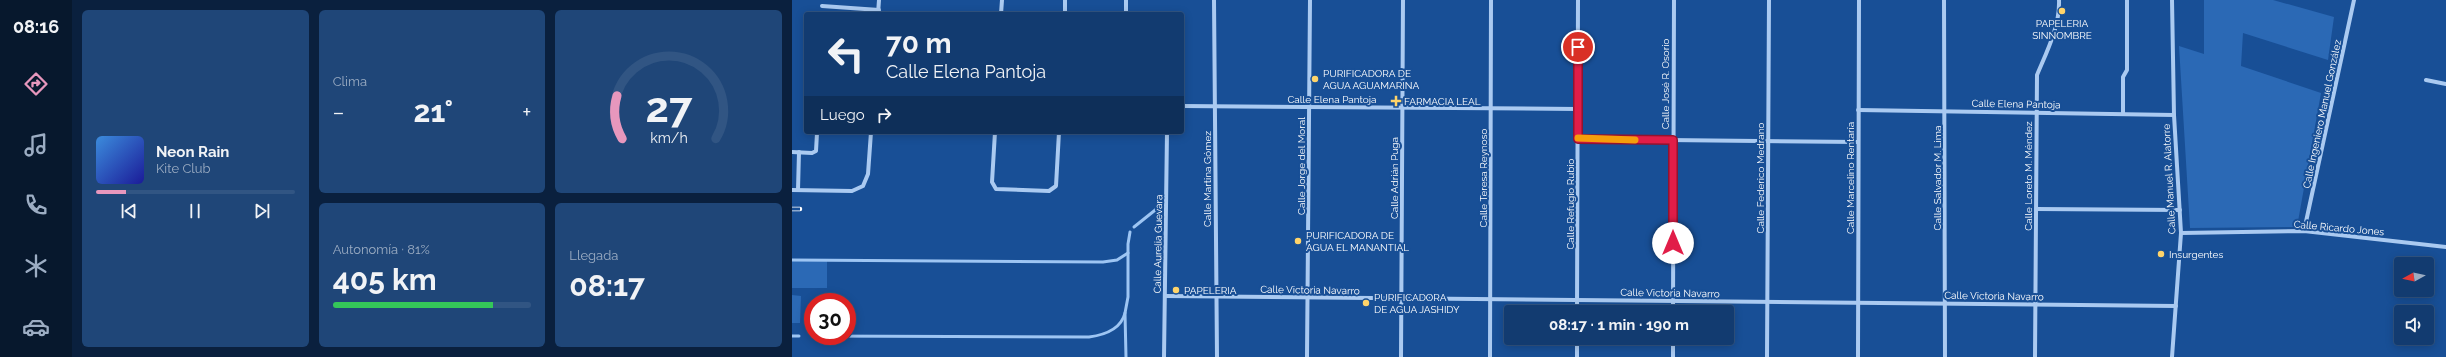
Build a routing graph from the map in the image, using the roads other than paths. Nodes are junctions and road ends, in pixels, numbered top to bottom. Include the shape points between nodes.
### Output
1 (879, 0) edge
2 (1002, 0) edge
3 (1065, 0) edge
4 (1126, 0) edge
5 (1214, 0) edge
6 (1310, 0) edge
7 (1403, 0) edge
8 (1491, 0) edge
9 (1578, 0) edge
10 (1674, 0) edge
11 (1769, 0) edge
12 (1859, 0) edge
13 (1944, 0) edge
14 (2059, 0) edge
15 (2127, 0) edge
16 (2172, 0) edge
17 (2354, 0) edge
18 (822, 6) dead end
19 (878, 12) edge
20 (1002, 12) edge
21 (1065, 12) edge
22 (1126, 12) edge
23 (2426, 80) dead end
24 (2446, 84) edge
25 (1184, 106) edge
26 (1214, 106) junction
27 (1309, 106) junction
28 (1403, 107) junction
29 (1491, 108) junction
30 (1578, 109) junction
31 (1858, 110) junction
32 (1945, 111) junction
33 (2036, 113) junction
34 (2123, 114) junction
35 (2174, 115) junction
36 (817, 134) edge
37 (871, 134) edge
38 (995, 134) edge
39 (1059, 134) edge
40 (1167, 134) edge
41 (1578, 139) junction
42 (1673, 140) junction
43 (1768, 141) junction
44 (1858, 142) junction
45 (792, 152) edge
46 (799, 152) junction
47 (792, 190) edge
48 (798, 190) junction
49 (2036, 209) junction
50 (2180, 210) junction
51 (2304, 231) junction
52 (2181, 233) junction
53 (2446, 247) edge
54 (1165, 296) junction
55 (1216, 297) junction
56 (1308, 298) junction
57 (1402, 299) junction
58 (1490, 300) junction
59 (1578, 300) junction
60 (1673, 301) junction
61 (1767, 302) junction
62 (1858, 303) junction
63 (1945, 304) junction
64 (1578, 305) edge
65 (1673, 305) edge
66 (2036, 305) junction
67 (2176, 306) junction
68 (1577, 345) edge
69 (1673, 345) edge
70 (1164, 357) edge
71 (1217, 357) edge
72 (1307, 357) edge
73 (1401, 357) edge
74 (1490, 357) edge
75 (1577, 357) edge
76 (1673, 357) edge
77 (1767, 357) edge
78 (1858, 357) edge
79 (1945, 357) edge
80 (2035, 357) edge
81 (2172, 357) edge

1 - 19 street
2 - 20 street
3 - 21 street
4 - 22 street
5 - 26 street, Calle Martina Gómez
6 - 27 street, Calle Jorge del Moral
7 - 28 street, Calle Adrián Puga
8 - 29 street, Calle Teresa Reynoso
9 - 30 street, Calle Refugio Rubio
10 - 42 street, Calle José R. Osorio
11 - 43 street, Calle Federico Medrano
12 - 31 street, Calle Marcelino Rentaría
13 - 32 street, Calle Salvador M. Lima
14 - 33 street, Calle Loreto M. Méndez via 2060,10 2052,40 2037,75
15 - 34 street via 2127,70 2123,78
16 - 35 street, Calle Manuel R. Alatorre
17 - 51 street, Calle Ingeniero Manuel González
18 - 19 street
23 - 24 street
25 - 26 street, Calle Elena Pantoja
26 - 27 street, Calle Elena Pantoja
26 - 55 street, Calle Martina Gómez
27 - 28 street, Calle Elena Pantoja
27 - 56 street, Calle Jorge del Moral
28 - 29 street, Calle Elena Pantoja
28 - 57 street, Calle Adrián Puga
29 - 30 street, Calle Elena Pantoja
29 - 58 street, Calle Teresa Reynoso
30 - 41 street, Calle Refugio Rubio
31 - 32 street, Calle Elena Pantoja
31 - 44 street, Calle Marcelino Rentaría
32 - 33 street, Calle Elena Pantoja
32 - 63 street, Calle Salvador M. Lima
33 - 34 street, Calle Elena Pantoja
33 - 49 street, Calle Loreto M. Méndez
34 - 35 street, Calle Elena Pantoja
35 - 50 street, Calle Manuel R. Alatorre
36 - 46 street via 816,151
37 - 48 street via 868,174 863,186 852,191
38 - 39 street via 992,182 996,189 1049,191 1056,186
40 - 54 street, Calle Aurelia Guevara
41 - 42 street
41 - 59 street, Calle Refugio Rubio
42 - 43 street
42 - 60 street, Calle José R. Osorio
43 - 44 street
43 - 61 street, Calle Federico Medrano
44 - 62 street, Calle Marcelino Rentaría
45 - 46 street
46 - 48 street
47 - 48 street
49 - 50 street
49 - 66 street, Calle Loreto M. Méndez
50 - 52 street, Calle Manuel R. Alatorre
51 - 52 street, Calle Ricardo Jones
51 - 53 street, Calle Ricardo Jones
52 - 67 street, Calle Manuel R. Alatorre
54 - 55 street, Calle Victoria Navarro
54 - 70 street, Calle Aurelia Guevara
55 - 56 street, Calle Victoria Navarro
55 - 71 street, Calle Martina Gómez
56 - 57 street, Calle Victoria Navarro
56 - 72 street, Calle Jorge del Moral
57 - 58 street, Calle Victoria Navarro
57 - 73 street, Calle Adrián Puga
58 - 59 street, Calle Victoria Navarro
58 - 74 street, Calle Teresa Reynoso
59 - 60 street, Calle Victoria Navarro
59 - 64 street, Calle Refugio Rubio
60 - 61 street, Calle Victoria Navarro
60 - 65 street, Calle José R. Osorio
61 - 62 street, Calle Victoria Navarro
61 - 77 street, Calle Federico Medrano
62 - 63 street, Calle Victoria Navarro
62 - 78 street, Calle Marcelino Rentaría
63 - 66 street, Calle Victoria Navarro
63 - 79 street, Calle Salvador M. Lima
66 - 67 street, Calle Victoria Navarro
66 - 80 street, Calle Loreto M. Méndez
67 - 81 street, Calle Manuel R. Alatorre
68 - 75 street
69 - 76 street

